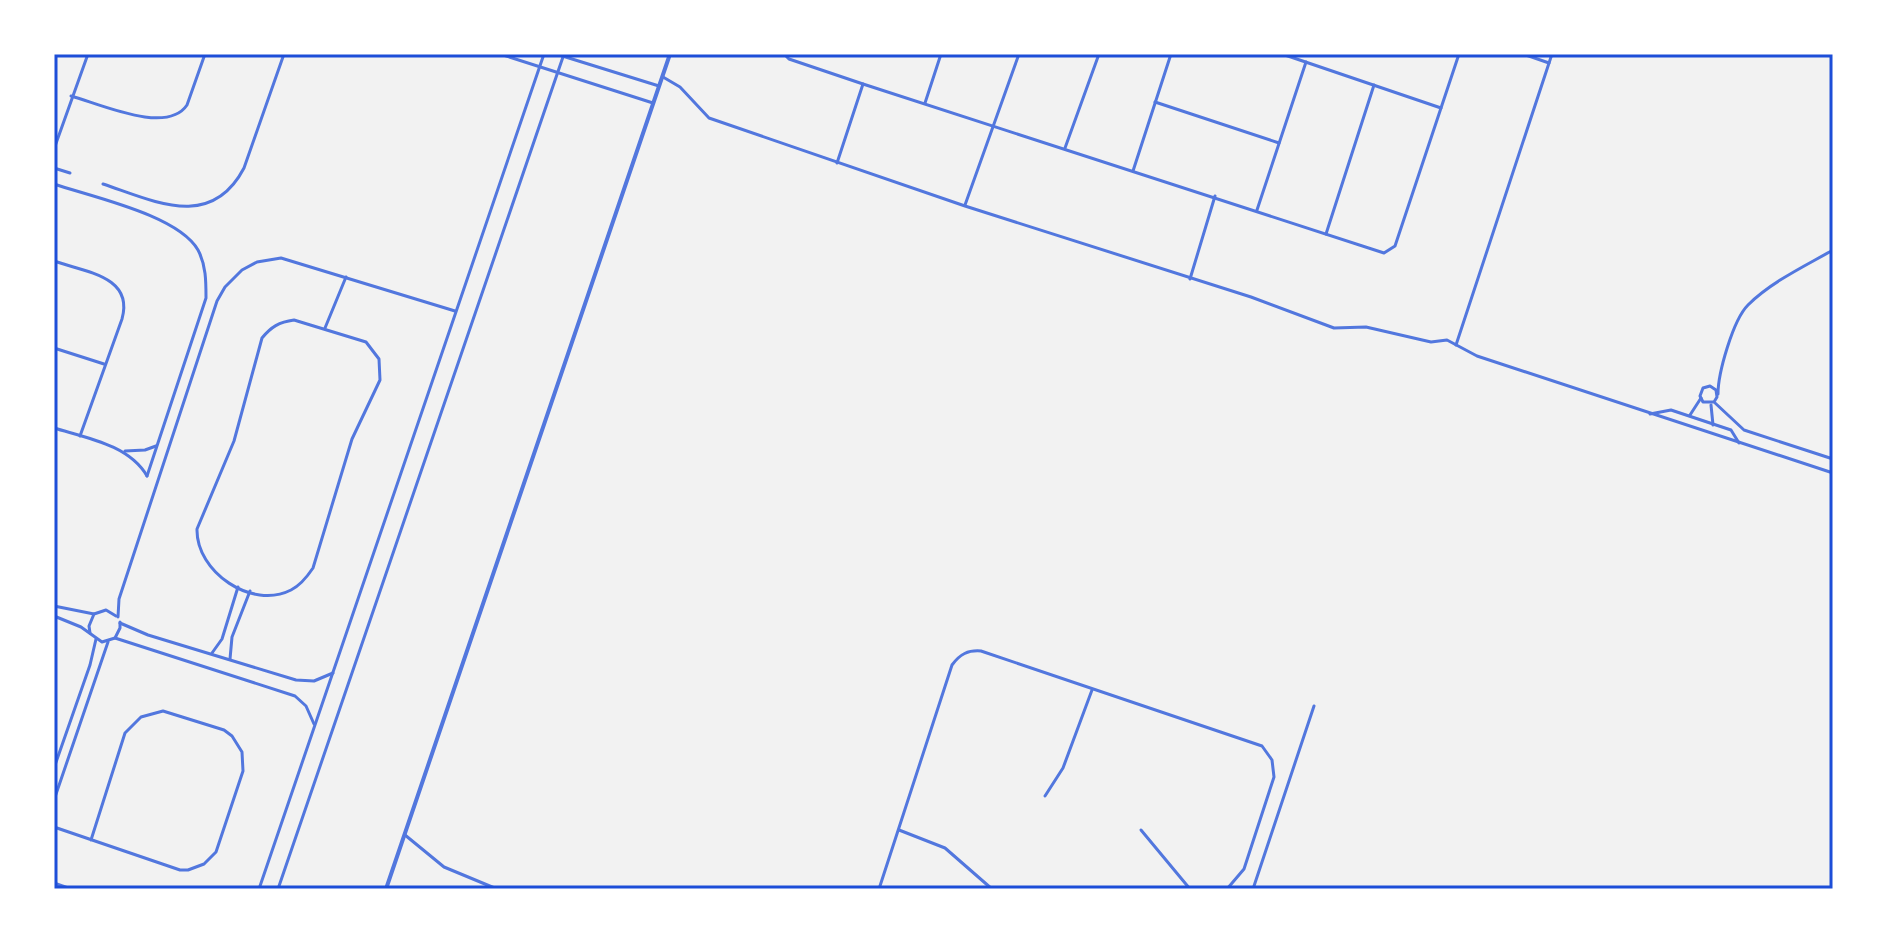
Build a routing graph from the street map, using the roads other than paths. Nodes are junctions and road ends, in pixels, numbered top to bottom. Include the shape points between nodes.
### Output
1 (88, 54) edge
2 (205, 54) edge
3 (284, 54) edge
4 (500, 54) edge
5 (544, 54) edge
6 (556, 54) edge
7 (670, 54) edge
8 (784, 54) edge
9 (941, 54) edge
10 (1019, 54) edge
11 (1099, 54) edge
12 (1171, 54) edge
13 (1282, 54) edge
14 (1459, 54) edge
15 (1523, 54) edge
16 (1552, 54) edge
17 (563, 55) edge
18 (1306, 62) junction
19 (1549, 63) junction
20 (539, 67) junction
21 (557, 72) junction
22 (663, 77) junction
23 (863, 84) junction
24 (1374, 85) junction
25 (659, 86) junction
26 (71, 96) junction
27 (1155, 102) junction
28 (654, 103) junction
29 (925, 103) junction
30 (1441, 108) junction
31 (994, 125) junction
32 (1279, 143) junction
33 (54, 149) edge
34 (1065, 149) junction
35 (837, 163) junction
36 (54, 168) edge
37 (1133, 171) junction
38 (70, 173) dead end
39 (54, 184) edge
40 (103, 184) dead end
41 (1215, 196) junction
42 (965, 206) junction
43 (1257, 211) junction
44 (1326, 234) junction
45 (1833, 250) edge
46 (54, 261) edge
47 (346, 277) junction
48 (1190, 279) junction
49 (455, 311) junction
50 (325, 328) junction
51 (1456, 345) junction
52 (54, 348) edge
53 (104, 364) junction
54 (1718, 394) junction
55 (1701, 398) junction
56 (1712, 403) junction
57 (1650, 414) junction
58 (1689, 417) junction
59 (1713, 425) junction
60 (54, 428) edge
61 (80, 436) junction
62 (1739, 443) junction
63 (157, 445) junction
64 (121, 451) junction
65 (1833, 459) edge
66 (1833, 473) edge
67 (238, 587) junction
68 (250, 591) junction
69 (54, 606) edge
70 (94, 614) junction
71 (54, 616) edge
72 (118, 617) junction
73 (120, 623) junction
74 (90, 633) junction
75 (115, 638) junction
76 (96, 639) junction
77 (108, 642) junction
78 (211, 653) junction
79 (230, 659) junction
80 (88, 672) junction
81 (333, 673) junction
82 (95, 674) junction
83 (1092, 690) junction
84 (1314, 706) dead end
85 (314, 727) junction
86 (54, 768) edge
87 (1045, 796) dead end
88 (54, 800) edge
89 (54, 827) edge
90 (899, 830) junction
91 (1141, 830) dead end
92 (405, 835) junction
93 (91, 840) junction
94 (54, 883) edge
95 (71, 889) edge
96 (259, 889) edge
97 (278, 889) edge
98 (386, 889) edge
99 (497, 889) edge
100 (879, 889) edge
101 (992, 889) edge
102 (1190, 889) edge
103 (1227, 889) edge
104 (1253, 889) edge

1 - 26 street
2 - 26 street via 187,105 169,119
3 - 40 street via 244,168 227,190 188,208
4 - 20 street
5 - 20 street
6 - 17 street
7 - 22 street
8 - 23 street
9 - 29 street
10 - 31 street
11 - 34 street
12 - 27 street
13 - 18 street
14 - 30 street
15 - 19 street
16 - 19 street
17 - 21 street
17 - 25 street
18 - 24 street
18 - 32 street
19 - 51 street
20 - 21 street
20 - 49 street
21 - 28 street
21 - 97 street
22 - 25 street
22 - 35 street via 709,118
23 - 29 street
23 - 35 street
24 - 30 street
24 - 44 street
25 - 28 street
26 - 33 street
27 - 32 street
27 - 37 street
28 - 92 street
29 - 31 street
30 - 44 street via 1392,249 1384,253
31 - 34 street
31 - 42 street
32 - 43 street
34 - 37 street
35 - 42 street
36 - 38 street
37 - 41 street
39 - 63 street via 159,219 181,231 198,250 206,273 206,298
41 - 43 street
41 - 48 street
42 - 48 street
43 - 44 street
45 - 54 street via 1746,306 1721,364
46 - 53 street via 116,284 124,294 125,307
47 - 49 street
47 - 50 street
47 - 72 street via 273,259 249,265 225,287 122,591
48 - 51 street via 1334,328 1371,328
49 - 81 street
50 - 67 street via 281,322 270,328 257,350 234,441 197,529 197,543 209,567
50 - 68 street via 366,342 379,359 380,380 352,439 313,568 291,590 275,595
51 - 57 street
52 - 53 street
53 - 61 street
54 - 55 street via 1706,386
54 - 56 street
55 - 56 street
55 - 58 street
56 - 59 street
56 - 65 street via 1744,430
57 - 58 street via 1671,410
57 - 62 street
58 - 59 street
59 - 62 street via 1731,430
60 - 61 street
61 - 64 street
62 - 66 street
63 - 64 street
63 - 64 street via 147,476
67 - 68 street
67 - 78 street via 222,639
68 - 79 street via 232,637
69 - 70 street
70 - 72 street via 106,610
70 - 74 street
71 - 74 street
72 - 73 street
73 - 75 street
73 - 78 street
74 - 76 street
75 - 77 street
75 - 85 street via 295,696 309,711
76 - 77 street
76 - 80 street
77 - 82 street
78 - 79 street
79 - 81 street via 302,681
80 - 82 street
80 - 86 street
81 - 85 street
82 - 88 street
83 - 87 street via 1063,768
83 - 90 street via 981,651 957,658
83 - 103 street via 1254,742 1268,752 1274,777 1244,869
84 - 104 street
85 - 96 street
89 - 93 street
90 - 100 street
90 - 101 street via 945,848
91 - 102 street
92 - 98 street
92 - 99 street via 444,867
93 - 93 street via 180,870 204,864 216,852 243,771 238,743 224,730 163,711 141,717 125,733
94 - 95 street

